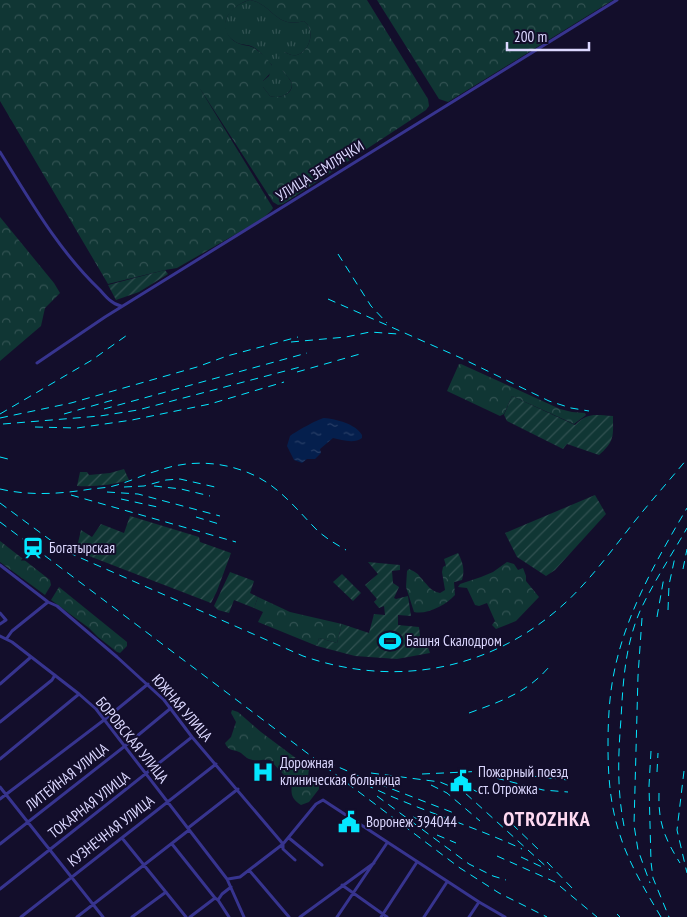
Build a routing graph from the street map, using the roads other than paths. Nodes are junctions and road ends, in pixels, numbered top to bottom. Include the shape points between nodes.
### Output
1 (617, 0) edge
2 (0, 152) edge
3 (124, 305) junction
4 (37, 363) dead end
5 (0, 565) edge
6 (48, 602) junction
7 (0, 613) edge
8 (0, 624) edge
9 (4, 637) edge
10 (0, 641) edge
11 (31, 657) junction
12 (55, 675) junction
13 (0, 684) edge
14 (148, 684) junction
15 (79, 694) junction
16 (170, 708) junction
17 (104, 720) junction
18 (0, 722) edge
19 (192, 737) junction
20 (125, 746) junction
21 (0, 760) edge
22 (216, 764) junction
23 (146, 774) junction
24 (0, 787) edge
25 (238, 789) junction
26 (6, 795) junction
27 (0, 799) edge
28 (167, 802) junction
29 (27, 822) junction
30 (189, 829) junction
31 (122, 838) junction
32 (289, 838) junction
33 (387, 843) junction
34 (0, 844) edge
35 (172, 844) junction
36 (283, 844) junction
37 (50, 850) junction
38 (295, 860) dead end
39 (416, 862) junction
40 (374, 863) junction
41 (144, 864) junction
42 (322, 864) dead end
43 (249, 870) junction
44 (71, 877) junction
45 (227, 879) junction
46 (447, 882) junction
47 (342, 885) junction
48 (231, 887) junction
49 (0, 889) edge
50 (166, 892) junction
51 (353, 894) junction
52 (216, 899) junction
53 (479, 902) junction
54 (93, 904) junction
55 (382, 915) edge
56 (21, 917) edge
57 (77, 917) edge
58 (103, 917) edge
59 (132, 917) edge
60 (188, 917) edge
61 (229, 917) edge
62 (244, 917) edge
63 (289, 917) edge
64 (300, 917) edge
65 (337, 917) edge
66 (387, 917) edge
67 (424, 917) edge
68 (469, 917) edge
69 (504, 917) edge

1 - 3 street, УЛИЦА ЗЕМЛЯЧКИ
2 - 3 street via 71,260 110,301 118,306
3 - 4 street, УЛИЦА ЗЕМЛЯЧКИ
5 - 6 street, ЮЖНАЯ УЛИЦА
6 - 9 street
6 - 14 street, ЮЖНАЯ УЛИЦА via 57,606
7 - 8 street via 6,620
9 - 10 street
9 - 11 street, БОРОВСКАЯ УЛИЦА
11 - 12 street, БОРОВСКАЯ УЛИЦА
11 - 13 street
12 - 15 street, БОРОВСКАЯ УЛИЦА
12 - 18 street
14 - 16 street, ЮЖНАЯ УЛИЦА
14 - 17 street
15 - 17 street, БОРОВСКАЯ УЛИЦА
15 - 21 street
16 - 19 street, ЮЖНАЯ УЛИЦА
16 - 20 street, ЛИТЕЙНАЯ УЛИЦА
17 - 20 street, БОРОВСКАЯ УЛИЦА
17 - 26 street
19 - 22 street, ЮЖНАЯ УЛИЦА
19 - 23 street, ТОКАРНАЯ УЛИЦА
20 - 23 street, БОРОВСКАЯ УЛИЦА
20 - 29 street, ЛИТЕЙНАЯ УЛИЦА
22 - 25 street, ЮЖНАЯ УЛИЦА
22 - 28 street, КУЗНЕЧНАЯ УЛИЦА
23 - 28 street, БОРОВСКАЯ УЛИЦА
23 - 37 street, ТОКАРНАЯ УЛИЦА
24 - 26 street
25 - 30 street
25 - 36 street, ЮЖНАЯ УЛИЦА
26 - 27 street
26 - 29 street
28 - 30 street, БОРОВСКАЯ УЛИЦА
28 - 31 street, КУЗНЕЧНАЯ УЛИЦА
29 - 34 street, ЛИТЕЙНАЯ УЛИЦА
29 - 37 street
30 - 35 street
30 - 45 street, БОРОВСКАЯ УЛИЦА
31 - 41 street
31 - 44 street, КУЗНЕЧНАЯ УЛИЦА
32 - 33 street via 322,800
32 - 36 street
32 - 42 street
33 - 39 street
33 - 40 street
35 - 41 street
35 - 52 street
36 - 38 street, ЮЖНАЯ УЛИЦА
36 - 43 street
37 - 44 street
37 - 49 street, ТОКАРНАЯ УЛИЦА
39 - 46 street
39 - 55 street
40 - 47 street
40 - 51 street
41 - 50 street
41 - 54 street
43 - 45 street via 238,878
43 - 63 street
44 - 54 street
44 - 56 street, КУЗНЕЧНАЯ УЛИЦА
45 - 48 street, БОРОВСКАЯ УЛИЦА
46 - 53 street
46 - 67 street
47 - 51 street
47 - 64 street
48 - 52 street
48 - 62 street, БОРОВСКАЯ УЛИЦА
50 - 59 street
50 - 60 street
51 - 55 street
51 - 65 street
52 - 60 street
52 - 61 street
53 - 68 street
53 - 69 street
54 - 57 street
54 - 58 street
55 - 66 street

